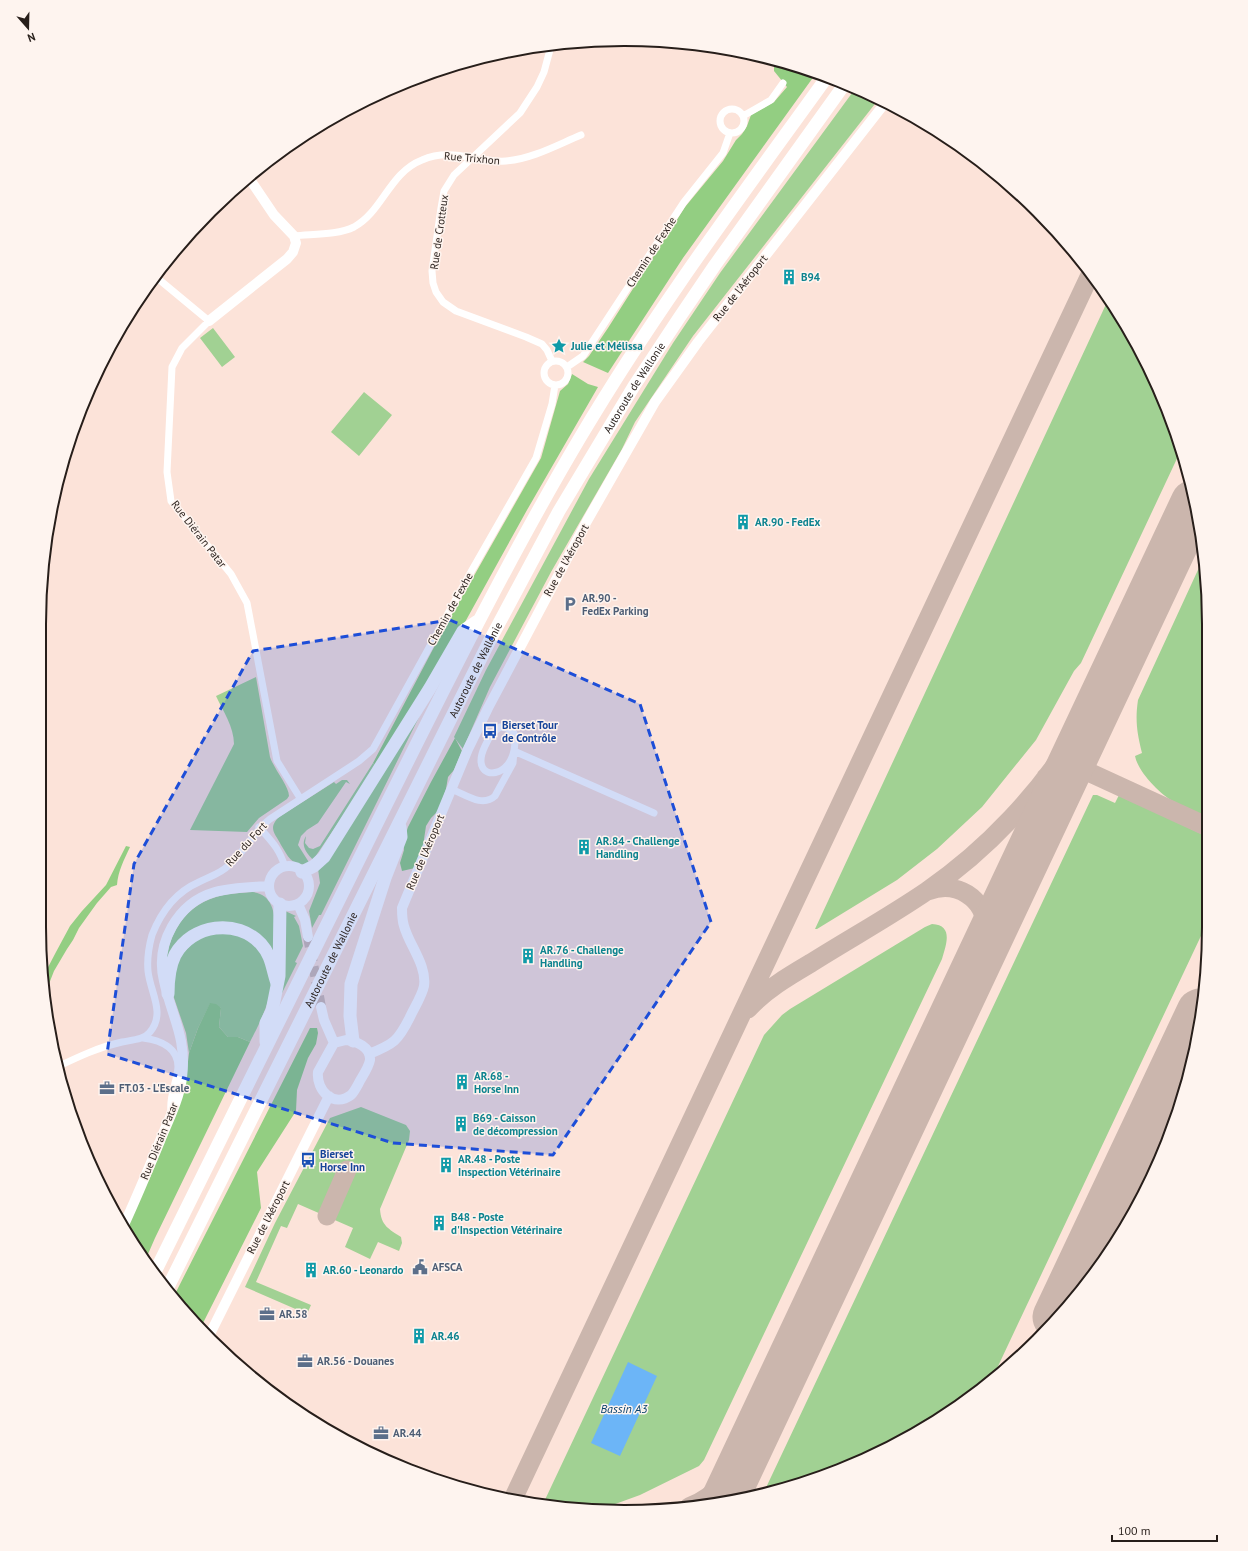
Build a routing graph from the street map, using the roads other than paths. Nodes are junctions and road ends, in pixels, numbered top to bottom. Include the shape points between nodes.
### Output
1 (550, 51) edge
2 (823, 82) edge
3 (783, 84) dead end
4 (841, 89) edge
5 (882, 107) edge
6 (743, 116) junction
7 (730, 133) junction
8 (581, 135) dead end
9 (471, 158) junction
10 (252, 182) edge
11 (294, 236) junction
12 (159, 280) edge
13 (209, 321) junction
14 (552, 361) junction
15 (566, 367) junction
16 (555, 385) junction
17 (479, 620) junction
18 (514, 751) junction
19 (451, 789) junction
20 (300, 798) junction
21 (654, 813) dead end
22 (399, 821) junction
23 (259, 827) junction
24 (285, 867) junction
25 (302, 872) junction
26 (269, 886) junction
27 (280, 904) junction
28 (298, 904) junction
29 (308, 937) tunnel mouth
30 (277, 983) junction
31 (168, 994) junction
32 (321, 1007) tunnel mouth
33 (142, 1038) junction
34 (353, 1041) junction
35 (334, 1043) junction
36 (265, 1048) junction
37 (369, 1054) junction
38 (63, 1064) edge
39 (329, 1096) junction
40 (172, 1114) junction
41 (125, 1220) edge
42 (157, 1268) edge
43 (169, 1284) edge
44 (211, 1332) edge

1 - 9 street, Rue de Crotteux via 537,87 520,112
2 - 17 highway, Autoroute de Wallonie via 699,254 619,373 544,498
3 - 6 street via 771,100
4 - 22 highway, Autoroute de Wallonie via 715,265 634,386 559,510
5 - 19 street, Rue de l'Aéroport via 702,336 658,397 510,666 477,729
6 - 7 street via 742,129
6 - 7 street via 731,109 722,114 722,128
7 - 15 street, Chemin de Fexhe via 723,153 676,213 583,356
8 - 9 street, Rue Trixhon via 513,160
9 - 11 street, Rue Trixhon via 447,154 422,160 401,173 359,224 345,230
9 - 14 street, Rue de Crotteux via 454,175 444,191 432,271 436,292 443,302 456,311 542,344
10 - 11 street via 274,215
11 - 13 street, Rue Diérain Patar via 296,244 287,259
12 - 13 street
13 - 20 street, Rue Diérain Patar via 182,348 172,367 167,472 171,501 230,574 247,603 277,761
14 - 15 street via 560,362
14 - 16 street via 545,367 544,377 550,384
15 - 16 street via 568,376 563,382
16 - 20 street, Chemin de Fexhe via 536,458 373,750
17 - 25 highway via 463,631 324,858
17 - 36 highway, Autoroute de Wallonie
18 - 18 street via 507,766 492,774 487,772 480,762 480,756 492,732 500,727 514,733
18 - 19 street via 513,763 491,799 483,802
18 - 21 street
19 - 37 street, Rue de l'Aéroport via 402,908 404,927 420,966 424,987 401,1035 394,1043
20 - 23 street, Rue du Fort
22 - 34 highway via 401,837 351,984 350,1016
22 - 43 highway, Autoroute de Wallonie
23 - 24 street via 276,845
23 - 33 street, Rue du Fort via 239,856 227,868 186,888 161,916 152,936 148,955 148,972 158,1008 157,1017 150,1034
24 - 25 street
24 - 26 street via 274,874
25 - 28 street via 306,877 308,889
26 - 27 street via 272,897
26 - 31 street, Rue Diérain Patar via 215,892 199,899 185,910 174,923 164,944 163,980
27 - 28 street
27 - 30 highway
28 - 29 street via 305,920
30 - 31 highway via 269,956 261,944 242,931 212,929 195,935 179,949 169,973
30 - 36 highway via 272,1011 266,1023
31 - 40 street, Rue Diérain Patar via 184,1051 182,1079
32 - 35 street
33 - 38 street via 87,1053
33 - 40 street via 155,1039 174,1054 178,1066 170,1100
34 - 35 street
34 - 37 street via 359,1043
35 - 39 street via 317,1077 320,1089
36 - 42 highway, Autoroute de Wallonie
37 - 39 street via 370,1062 352,1094 340,1099
39 - 44 street, Rue de l'Aéroport
40 - 41 street, Rue Diérain Patar

